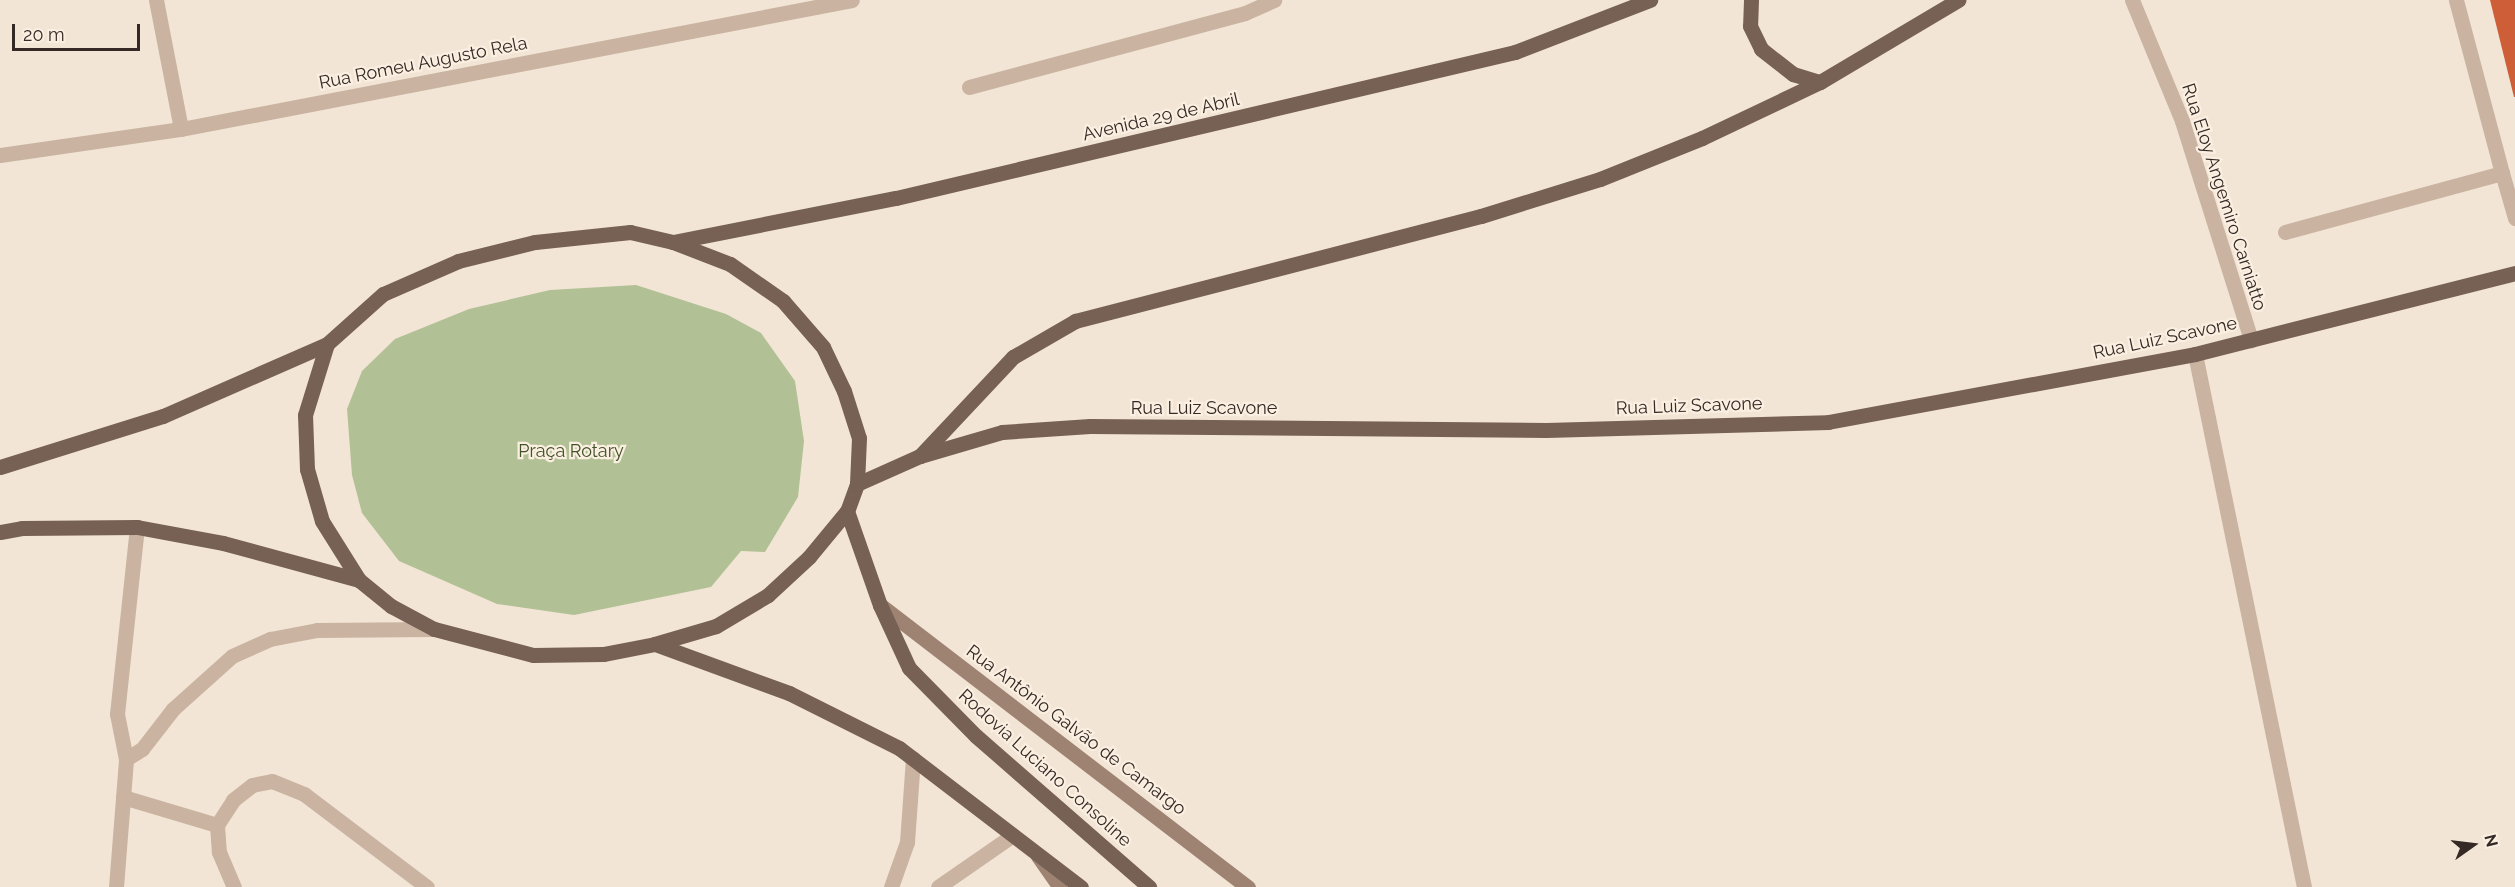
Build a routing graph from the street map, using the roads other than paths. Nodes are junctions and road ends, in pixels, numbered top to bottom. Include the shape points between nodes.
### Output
1 (156, 0) edge
2 (852, 0) edge
3 (1274, 0) edge
4 (1650, 0) edge
5 (1751, 0) edge
6 (1958, 0) edge
7 (2132, 0) edge
8 (2456, 0) edge
9 (1820, 82) junction
10 (969, 87) dead end
11 (181, 129) junction
12 (0, 155) edge
13 (2502, 173) junction
14 (2515, 218) edge
15 (2284, 232) dead end
16 (673, 242) junction
17 (2515, 273) edge
18 (2251, 340) junction
19 (327, 344) junction
20 (2195, 354) junction
21 (920, 456) junction
22 (0, 467) edge
23 (857, 484) junction
24 (848, 511) junction
25 (137, 527) junction
26 (0, 532) edge
27 (360, 580) junction
28 (880, 605) junction
29 (434, 629) junction
30 (655, 644) junction
31 (913, 758) junction
32 (126, 759) junction
33 (123, 797) junction
34 (217, 825) junction
35 (1013, 835) junction
36 (1035, 852) junction
37 (116, 887) edge
38 (234, 887) edge
39 (426, 887) edge
40 (891, 887) edge
41 (938, 887) edge
42 (1060, 887) edge
43 (1081, 887) edge
44 (1149, 887) edge
45 (1248, 887) edge
46 (2304, 887) edge

1 - 11 street
2 - 11 street, Rua Romeu Augusto Rela
3 - 10 street via 1245,13
4 - 16 main road, Avenida 29 de Abril via 1515,52 952,185
5 - 9 main road via 1750,26 1761,49 1793,74
6 - 9 main road
7 - 18 street, Rua Eloy Angemiro Carniatto via 2182,121
8 - 13 street
9 - 21 main road via 1702,138 1600,179 1481,216 1075,321 1012,357
11 - 12 street, Rua Romeu Augusto Rela
13 - 14 street
13 - 15 street
16 - 19 main road via 630,232 535,242 458,261 383,294
16 - 23 main road via 730,264 783,301 824,347 859,438
17 - 18 main road, Rua Luiz Scavone
18 - 20 main road, Rua Luiz Scavone
19 - 22 main road via 163,416
19 - 27 main road via 305,415 307,469 322,521
20 - 21 main road, Rua Luiz Scavone via 1828,422 1546,430 1090,426 1002,432
20 - 46 street
21 - 23 main road, Rua Luiz Scavone
23 - 24 main road
24 - 28 main road, Rodovia Luciano Consoline
24 - 30 main road via 810,557 768,595 716,626
25 - 26 main road via 22,528
25 - 27 main road via 223,543
25 - 32 street via 117,714
27 - 29 main road via 392,606
28 - 44 main road, Rodovia Luciano Consoline via 909,668 976,736
28 - 45 main road, Rua Antônio Galvão de Camargo
29 - 30 main road via 533,655 603,654
29 - 32 street via 316,630 270,639 232,656 173,709 142,749
30 - 31 main road via 789,693
31 - 35 main road
31 - 40 street via 907,842
32 - 33 street
33 - 34 street
33 - 37 street
34 - 38 street via 219,852
34 - 39 street via 233,800 252,785 272,781 304,794
35 - 36 main road
35 - 41 street
36 - 42 main road
36 - 43 main road

